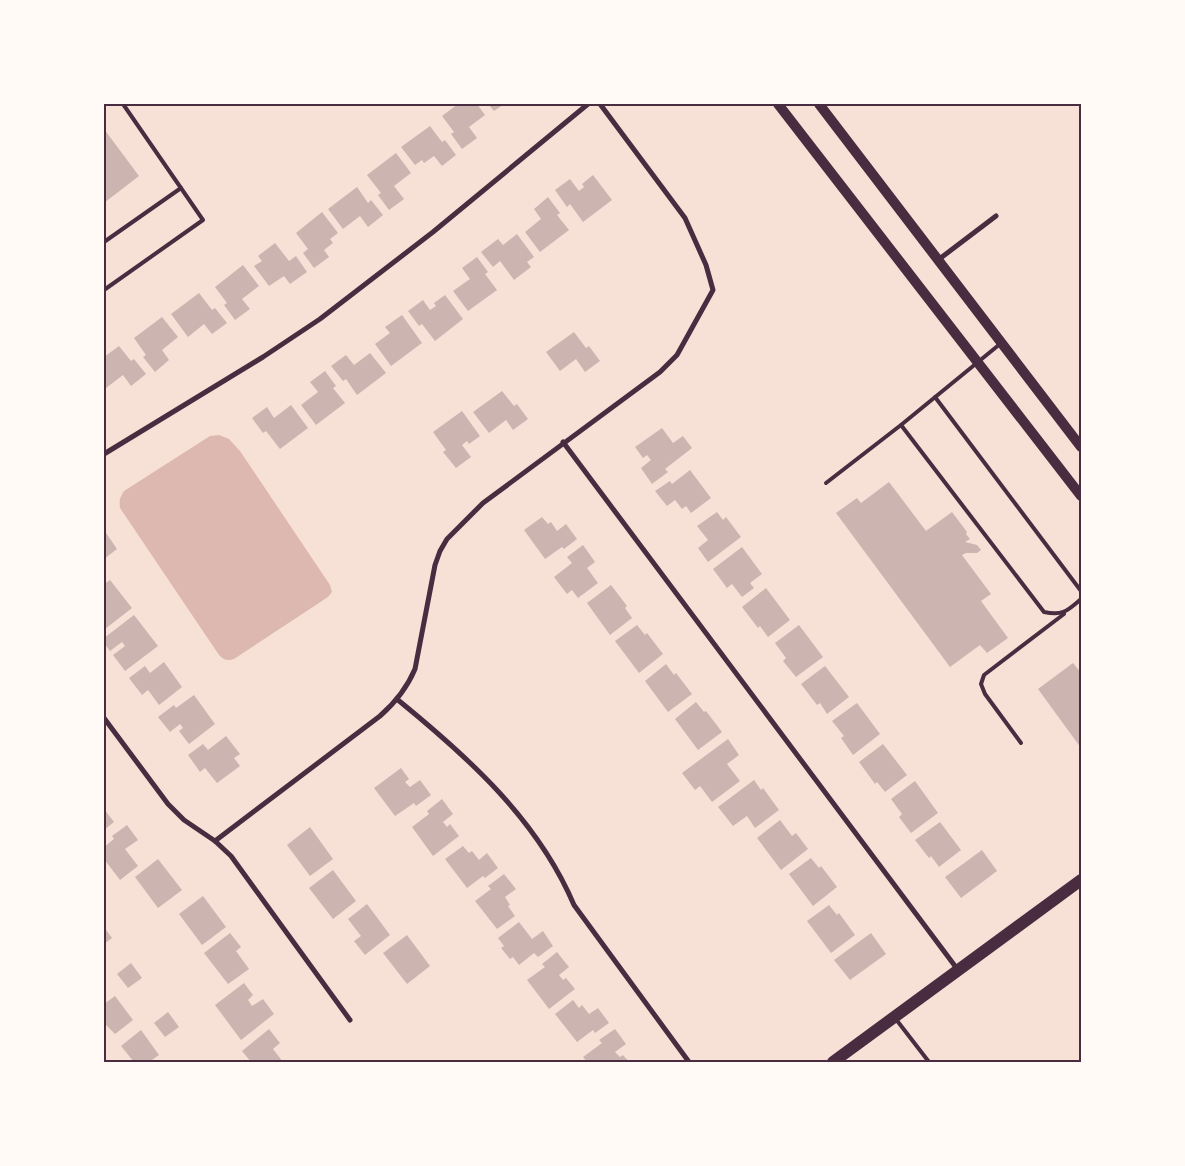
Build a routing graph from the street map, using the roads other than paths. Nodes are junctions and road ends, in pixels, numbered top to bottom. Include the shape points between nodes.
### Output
1 (123, 104) edge
2 (588, 104) edge
3 (600, 104) edge
4 (778, 104) edge
5 (819, 104) edge
6 (181, 188) junction
7 (996, 216) dead end
8 (104, 242) edge
9 (938, 260) junction
10 (104, 290) edge
11 (1002, 343) junction
12 (977, 362) junction
13 (935, 396) junction
14 (901, 425) junction
15 (563, 442) junction
16 (1081, 447) edge
17 (104, 454) edge
18 (826, 483) dead end
19 (1081, 496) edge
20 (1081, 591) edge
21 (1081, 599) edge
22 (1065, 612) junction
23 (398, 700) junction
24 (104, 718) edge
25 (1022, 743) dead end
26 (215, 841) junction
27 (1081, 880) edge
28 (958, 970) junction
29 (894, 1017) junction
30 (350, 1020) dead end
31 (689, 1062) edge
32 (833, 1062) edge
33 (929, 1062) edge

1 - 6 lane
2 - 17 street via 433,232 320,319
3 - 15 street via 685,218 706,265 713,290 677,355 660,372
4 - 12 main road
5 - 9 main road
6 - 8 lane
6 - 10 lane via 204,220
7 - 9 street
9 - 11 main road
11 - 12 lane
11 - 16 main road
12 - 13 lane
12 - 19 main road
13 - 14 lane
13 - 20 lane
14 - 18 lane
14 - 22 lane via 1044,612
15 - 23 street via 483,503 447,539 435,565 417,663
15 - 28 street
21 - 22 lane
22 - 25 lane via 984,675 980,684
23 - 26 street
23 - 31 street via 469,761 511,806 563,879 574,905
24 - 26 street via 168,804 184,820
26 - 30 street via 231,856
27 - 28 main road
28 - 29 main road
29 - 32 main road
29 - 33 lane

